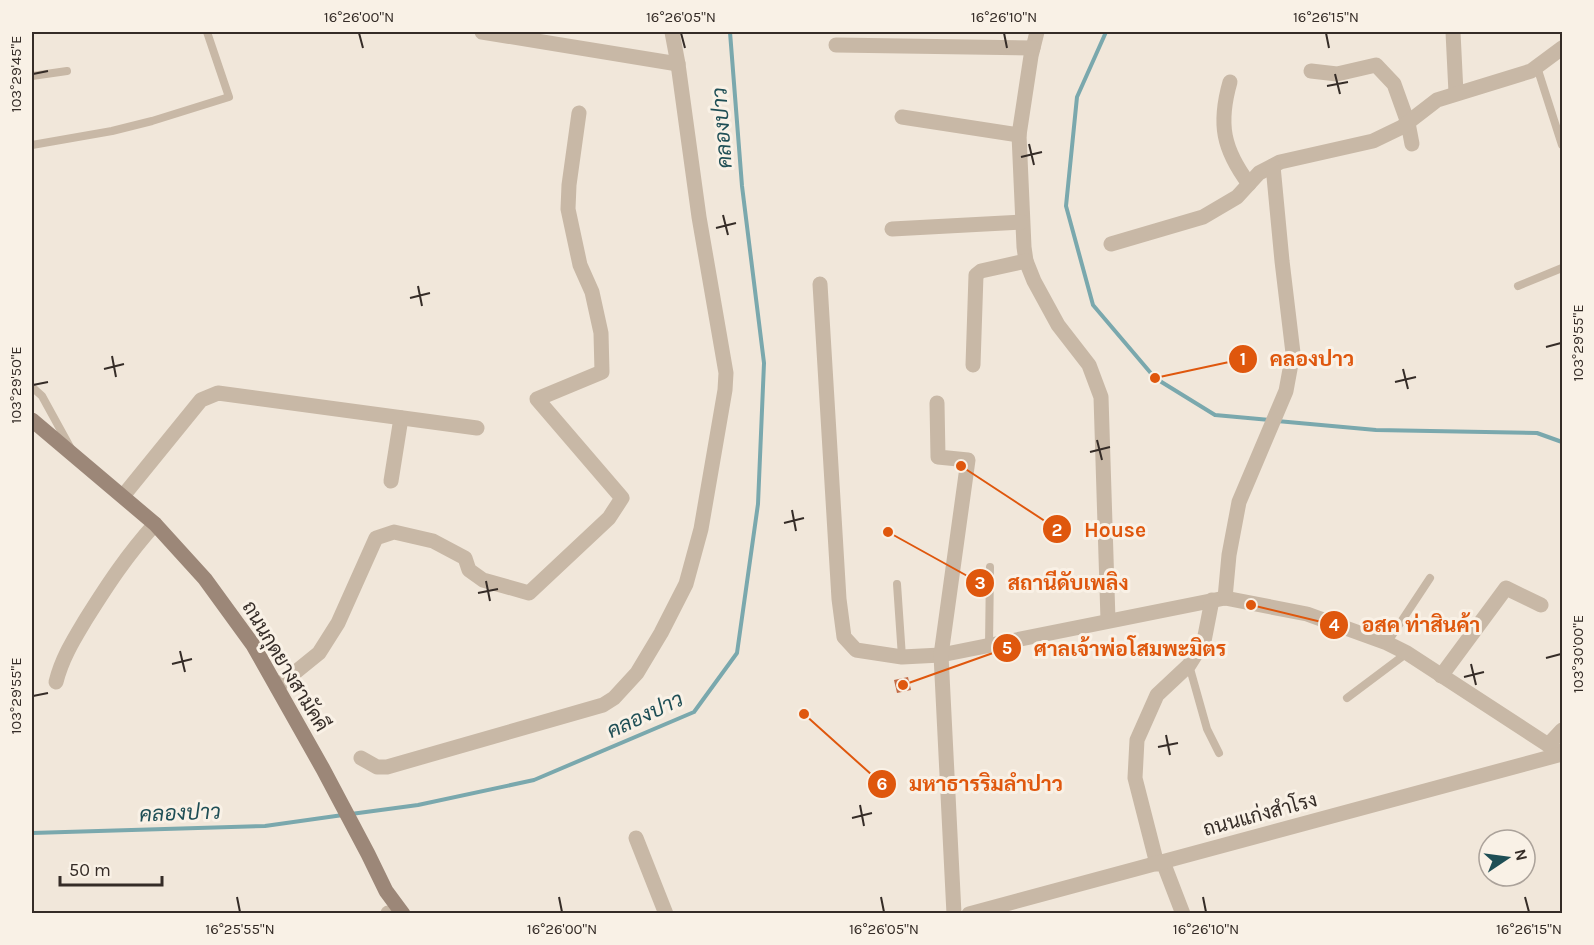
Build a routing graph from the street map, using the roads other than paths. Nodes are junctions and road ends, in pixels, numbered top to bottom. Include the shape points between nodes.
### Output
1 (207, 32) edge
2 (482, 32) edge
3 (672, 32) edge
4 (1037, 32) edge
5 (1453, 32) edge
6 (836, 45) dead end
7 (1033, 48) junction
8 (1563, 48) edge
9 (678, 64) junction
10 (1537, 67) junction
11 (67, 71) dead end
12 (1311, 71) dead end
13 (32, 76) edge
14 (1230, 81) dead end
15 (1456, 93) junction
16 (579, 113) dead end
17 (903, 117) dead end
18 (1408, 123) junction
19 (1019, 135) junction
20 (1412, 144) dead end
21 (32, 145) edge
22 (1563, 145) edge
23 (1273, 166) junction
24 (1249, 184) junction
25 (1022, 222) junction
26 (892, 229) dead end
27 (1111, 244) dead end
28 (1026, 261) junction
29 (1563, 268) edge
30 (820, 285) dead end
31 (1518, 286) dead end
32 (973, 365) dead end
33 (32, 387) edge
34 (937, 403) dead end
35 (401, 418) junction
36 (32, 420) edge
37 (477, 428) dead end
38 (75, 456) junction
39 (391, 481) dead end
40 (123, 496) junction
41 (155, 524) junction
42 (990, 567) dead end
43 (1430, 578) dead end
44 (897, 584) dead end
45 (1218, 599) junction
46 (1541, 605) dead end
47 (1108, 620) junction
48 (1387, 643) junction
49 (989, 646) junction
50 (1407, 653) junction
51 (941, 655) junction
52 (902, 657) junction
53 (1189, 665) junction
54 (1441, 676) junction
55 (56, 681) dead end
56 (277, 687) junction
57 (1347, 698) dead end
58 (1563, 730) edge
59 (1548, 745) junction
60 (1219, 753) dead end
61 (1563, 754) edge
62 (361, 758) dead end
63 (636, 838) dead end
64 (1160, 863) junction
65 (386, 891) junction
66 (388, 913) edge
67 (403, 914) edge
68 (666, 914) edge
69 (954, 914) edge
70 (969, 914) edge
71 (1183, 914) edge

1 - 21 lane via 230,97 152,121
2 - 9 street
3 - 9 street
4 - 7 street
5 - 15 street
6 - 7 street
7 - 19 street
8 - 10 street
9 - 62 street via 726,373 701,529 686,584 637,673 603,705 387,767 377,767
10 - 15 street
10 - 22 lane
11 - 13 lane
12 - 18 street via 1337,74 1376,65 1394,84
14 - 24 street via 1225,98 1225,135 1235,165
15 - 18 street via 1437,100
16 - 56 street via 568,209 601,333 602,372 537,399 622,498 609,518 529,593 483,580 469,570 465,558 433,541 394,532 376,538 338,623 320,653
17 - 19 street
18 - 20 street
18 - 23 street via 1373,141
19 - 25 street
23 - 24 street
23 - 45 street via 1293,353 1286,391 1239,502
24 - 27 street via 1237,197 1203,218
25 - 26 street
25 - 28 street
28 - 32 street via 976,275
28 - 47 street via 1058,325 1089,365 1101,397
29 - 31 lane
30 - 52 street via 844,637 856,650
33 - 38 lane via 42,396
34 - 51 street via 938,457 968,460
35 - 37 street
35 - 39 street
35 - 40 street via 218,393 201,400
36 - 38 main road, ถนนกุดยางสามัคคี
38 - 40 main road, ถนนกุดยางสามัคคี
40 - 41 main road, ถนนกุดยางสามัคคี
41 - 55 street via 127,556 95,605 66,652
41 - 56 main road, ถนนกุดยางสามัคคี via 205,579 253,645
42 - 49 lane
43 - 48 lane
44 - 52 lane
45 - 47 street
45 - 48 street via 1308,614
45 - 53 street via 1204,641
46 - 54 street via 1506,588
47 - 49 street
48 - 50 street
49 - 51 street
50 - 54 street
50 - 57 lane
51 - 52 street
51 - 69 street
53 - 60 lane via 1207,729
53 - 64 street via 1157,695 1137,740 1135,778
54 - 59 street
56 - 65 main road, ถนนกุดยางสามัคคี
58 - 59 street
59 - 61 street
61 - 64 street, ถนนแก่งสำโรง
63 - 68 street
64 - 70 street, ถนนแก่งสำโรง
64 - 71 street
65 - 66 main road, ถนนกุดยางสามัคคี
65 - 67 main road, ถนนกุดยางสามัคคี

